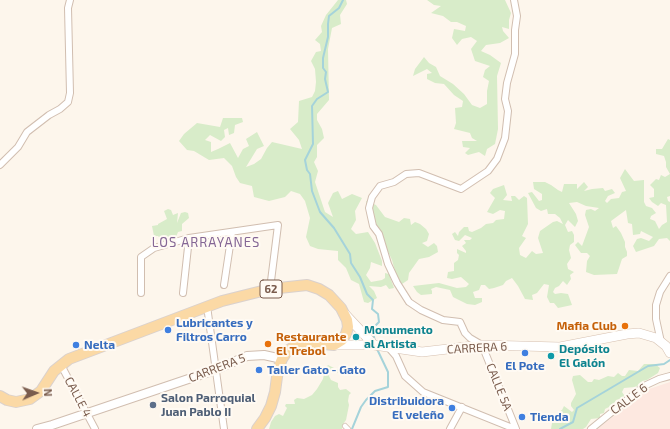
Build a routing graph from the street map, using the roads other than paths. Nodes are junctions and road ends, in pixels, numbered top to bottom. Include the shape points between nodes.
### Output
1 (70, 0) edge
2 (514, 0) edge
3 (0, 165) edge
4 (232, 232) junction
5 (189, 238) junction
6 (670, 276) edge
7 (224, 285) dead end
8 (663, 288) junction
9 (270, 289) junction
10 (670, 290) edge
11 (141, 293) dead end
12 (183, 293) dead end
13 (207, 306) junction
14 (344, 313) junction
15 (661, 342) junction
16 (334, 345) junction
17 (374, 345) junction
18 (482, 346) junction
19 (388, 347) junction
20 (669, 352) edge
21 (282, 359) junction
22 (61, 364) junction
23 (215, 370) junction
24 (670, 376) edge
25 (0, 396) edge
26 (462, 407) junction
27 (86, 413) junction
28 (37, 429) edge
29 (95, 429) edge
30 (224, 429) edge
31 (257, 429) edge
32 (450, 429) edge
33 (516, 429) edge
34 (591, 429) edge

1 - 3 street via 68,102 27,132 18,147
2 - 18 street via 517,16 515,54 505,99 508,111 505,138 497,159 488,171 461,190 419,173 406,174 394,182 380,186 372,197 369,208 372,226 379,234 388,264 409,302 443,320 460,322 464,333
4 - 5 street
4 - 7 street
4 - 9 street via 278,225
5 - 11 street via 154,248 141,257
5 - 12 street
6 - 8 street
8 - 10 street
8 - 15 street via 656,312
9 - 13 main road, 62
9 - 14 main road, 62 via 307,285 334,299
13 - 22 main road, 62 via 74,356
13 - 23 street
14 - 16 main road via 347,330 342,340
14 - 17 main road
15 - 18 main road, CARRERA 6 via 650,336 633,333 560,347
15 - 20 main road, CARRERA 6
16 - 17 main road
16 - 21 main road via 304,343 291,348
17 - 19 main road, CARRERA 6
18 - 19 main road, CARRERA 6 via 422,352
18 - 33 street, CALLE 5A
19 - 26 street via 394,352 405,376 423,392
21 - 23 street, CARRERA 5 via 253,355
21 - 31 main road via 271,406
22 - 25 main road, 62 via 41,391 30,400 16,402
22 - 27 street, CALLE 4
23 - 27 street, CARRERA 5
23 - 30 street
24 - 34 street, CALLE 6 via 644,386
26 - 32 street
26 - 33 street
27 - 28 street, CARRERA 5
27 - 29 street, CALLE 4

